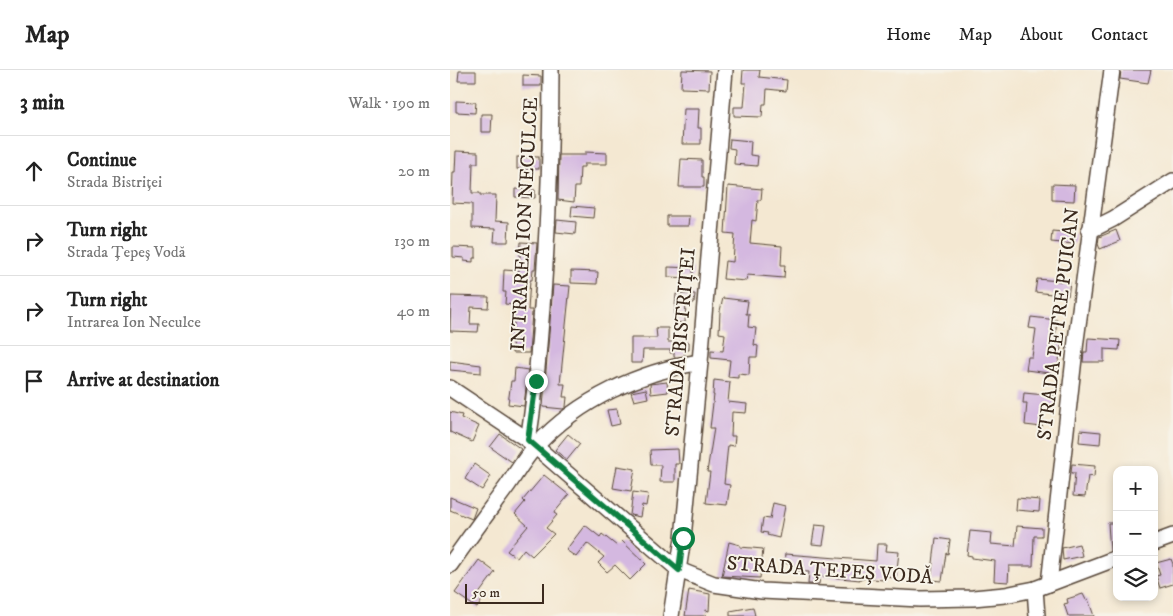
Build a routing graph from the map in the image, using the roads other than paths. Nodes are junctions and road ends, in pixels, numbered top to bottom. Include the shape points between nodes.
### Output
1 (551, 70) edge
2 (725, 70) edge
3 (1112, 70) edge
4 (1173, 181) edge
5 (1090, 230) junction
6 (700, 362) junction
7 (450, 388) edge
8 (532, 443) junction
9 (1173, 536) edge
10 (1158, 542) edge
11 (1113, 560) edge
12 (450, 565) edge
13 (679, 570) junction
14 (1042, 587) junction
15 (671, 616) edge
16 (1037, 616) edge

1 - 8 street, INTRAREA ION NECULCE via 547,255
2 - 6 street, STRADA BISTRIȚEI
3 - 5 street, STRADA PETRE PUICAN
4 - 5 street
5 - 14 street, STRADA PETRE PUICAN
6 - 8 street via 642,378 593,400
6 - 13 street, STRADA BISTRIȚEI
7 - 8 street, STRADA ȚEPEȘ VODĂ
8 - 12 street
8 - 13 street, STRADA ȚEPEȘ VODĂ
9 - 10 street
11 - 14 street, STRADA ȚEPEȘ VODĂ
13 - 14 street, STRADA ȚEPEȘ VODĂ via 714,584 762,591 920,599 1005,595
13 - 15 street, STRADA BISTRIȚEI
14 - 16 street, STRADA PETRE PUICAN

